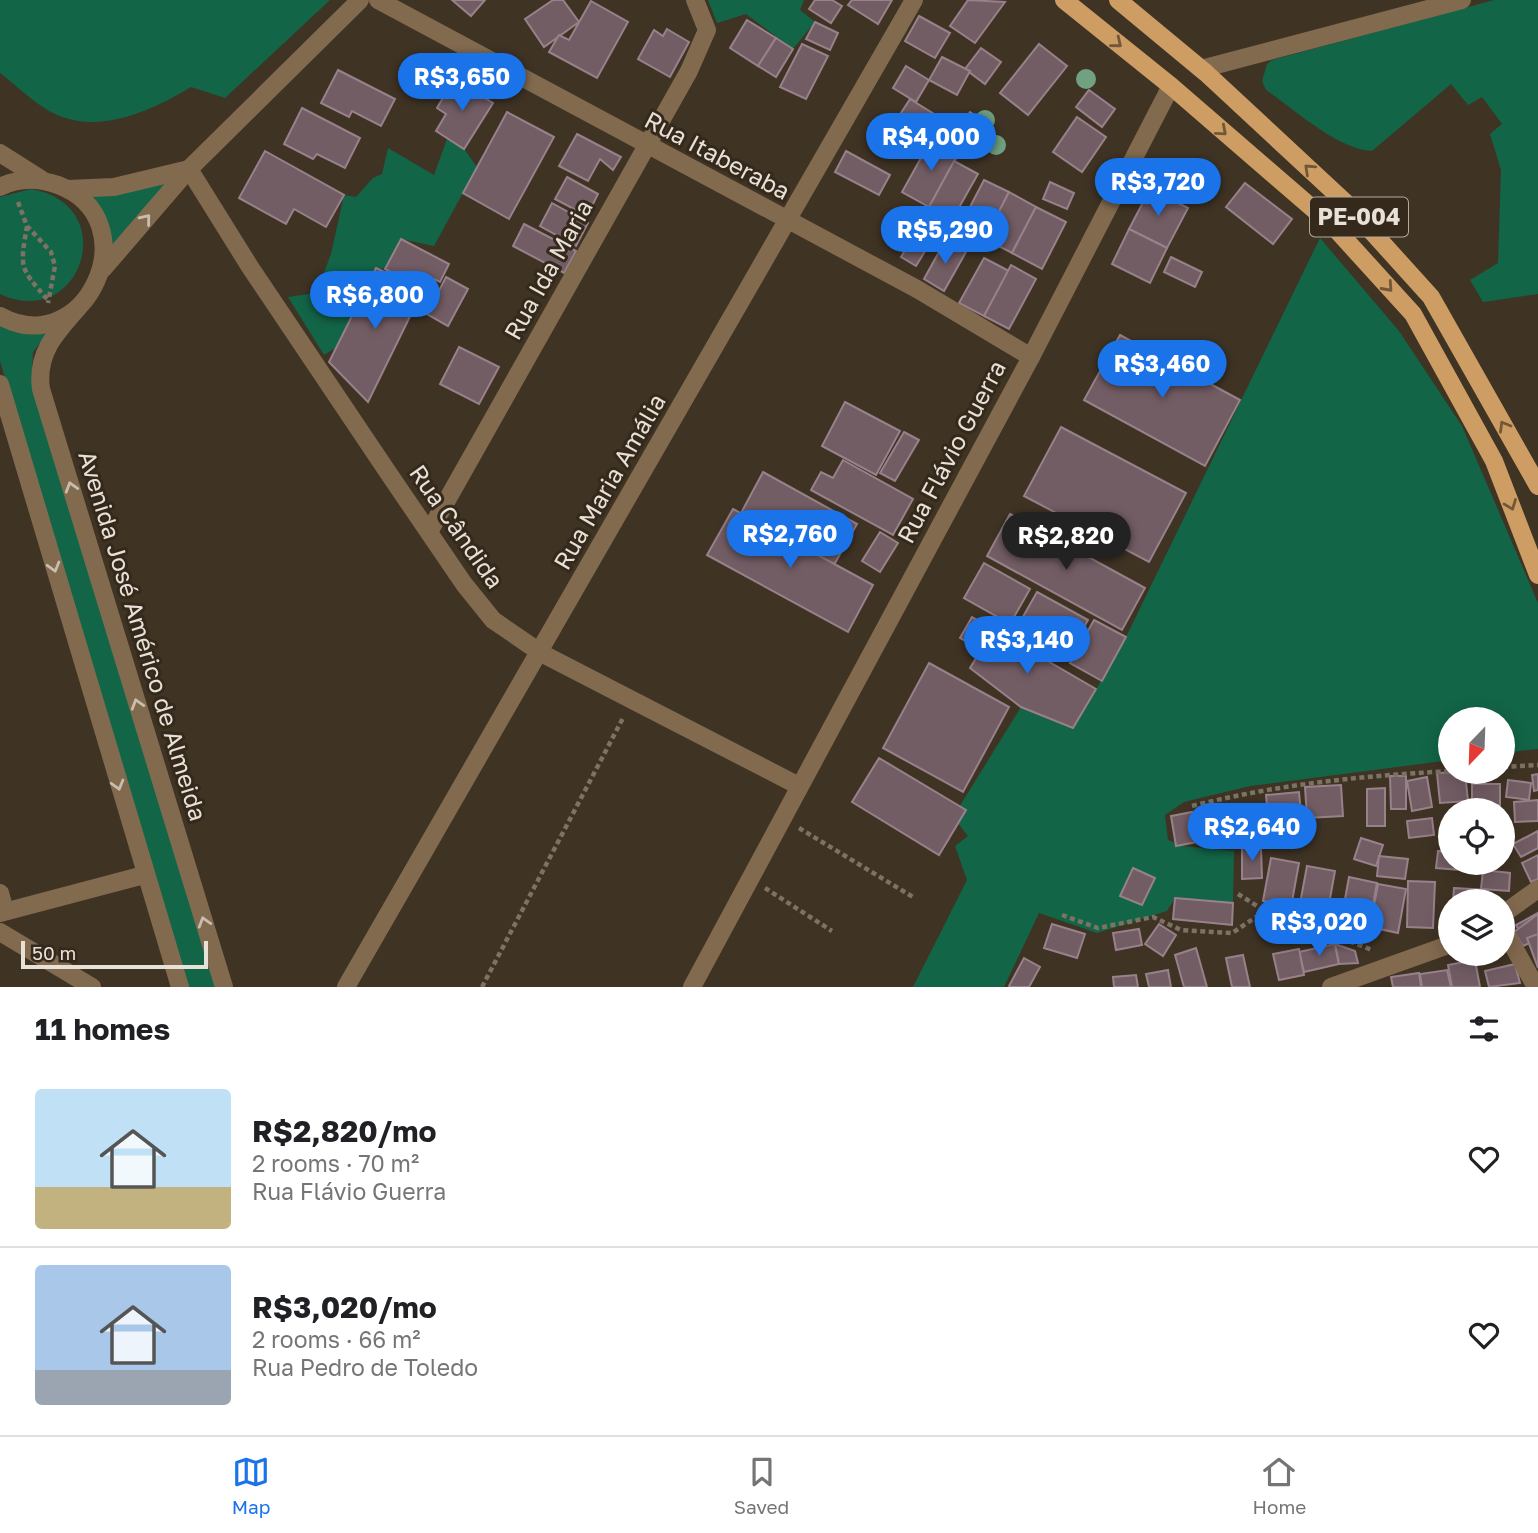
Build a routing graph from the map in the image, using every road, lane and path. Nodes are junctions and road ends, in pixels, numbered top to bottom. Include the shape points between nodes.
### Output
1 (360, 0) edge
2 (378, 0) edge
3 (695, 0) edge
4 (914, 0) edge
5 (1064, 0) edge
6 (1118, 0) edge
7 (1462, 0) edge
8 (1201, 69) junction
9 (1171, 86) junction
10 (646, 146) junction
11 (0, 153) edge
12 (189, 169) junction
13 (44, 181) junction
14 (68, 189) junction
15 (7, 190) edge
16 (787, 221) junction
17 (27, 226) junction
18 (103, 269) junction
19 (78, 308) junction
20 (0, 316) edge
21 (1031, 357) junction
22 (0, 384) edge
23 (1538, 486) edge
24 (429, 532) junction
25 (1538, 575) edge
26 (541, 653) junction
27 (631, 702) junction
28 (1538, 765) edge
29 (1516, 766) edge
30 (1438, 772) edge
31 (799, 786) junction
32 (1192, 806) dead end
33 (783, 818) junction
34 (144, 875) junction
35 (750, 878) junction
36 (1538, 889) edge
37 (0, 893) edge
38 (1238, 894) dead end
39 (912, 897) dead end
40 (1515, 905) edge
41 (1265, 911) junction
42 (3, 912) edge
43 (1062, 915) dead end
44 (832, 931) dead end
45 (0, 932) edge
46 (1438, 949) edge
47 (1515, 949) edge
48 (1403, 962) junction
49 (92, 987) edge
50 (180, 987) edge
51 (223, 987) edge
52 (346, 987) edge
53 (482, 987) edge
54 (692, 987) edge
55 (1331, 987) edge
56 (1536, 987) edge

1 - 12 street, Avenida José Américo de Almeida
2 - 10 street, Rua Itaberaba
3 - 10 street, Rua Ida Maria via 707,30 690,71
4 - 16 street, Rua Maria Amália
5 -> 9 main road, PE-004
6 - 8 main road, PE-004
7 - 8 street
23 -> 8 main road, PE-004 via 1431,297 1346,203
9 - 21 street, Rua Flávio Guerra
9 -> 25 main road, PE-004 via 1333,226 1413,314 1494,461
10 - 16 street, Rua Itaberaba
10 - 24 street, Rua Ida Maria
11 - 13 street
12 - 14 street via 114,187
18 -> 12 street, Avenida José Américo de Almeida
12 - 24 street, Rua Cândida
13 - 14 street
13 - 15 street via 25,180
14 - 18 street via 86,204 98,223
15 - 17 path
16 - 21 street, Rua Itaberaba via 917,289
16 - 26 street, Rua Maria Amália
17 - 17 path via 51,252 55,266 48,299 25,275 21,261
18 - 19 street, Avenida José Américo de Almeida via 94,290
19 - 20 street via 45,323 25,324
51 -> 19 street, Avenida José Américo de Almeida via 41,389 39,376 50,339
21 - 31 street, Rua Flávio Guerra
22 -> 34 street
24 - 26 street, Rua Cândida via 494,620
26 - 27 street, Rua Cândida
26 - 52 street, Rua Maria Amália
27 - 31 street, Rua Cândida
27 - 53 path
28 - 29 path
30 - 32 path via 1333,778
31 - 33 street, Rua Flávio Guerra
33 - 35 street, Rua Flávio Guerra
33 - 39 path
34 - 42 street
34 - 50 street
35 - 44 path
35 - 54 street, Rua Flávio Guerra
36 - 40 street
37 - 42 street
38 - 41 path
41 - 43 path via 1232,933 1181,930 1153,917 1098,928
41 - 48 path
45 - 49 street
46 - 48 street
47 - 56 street
48 - 55 street

